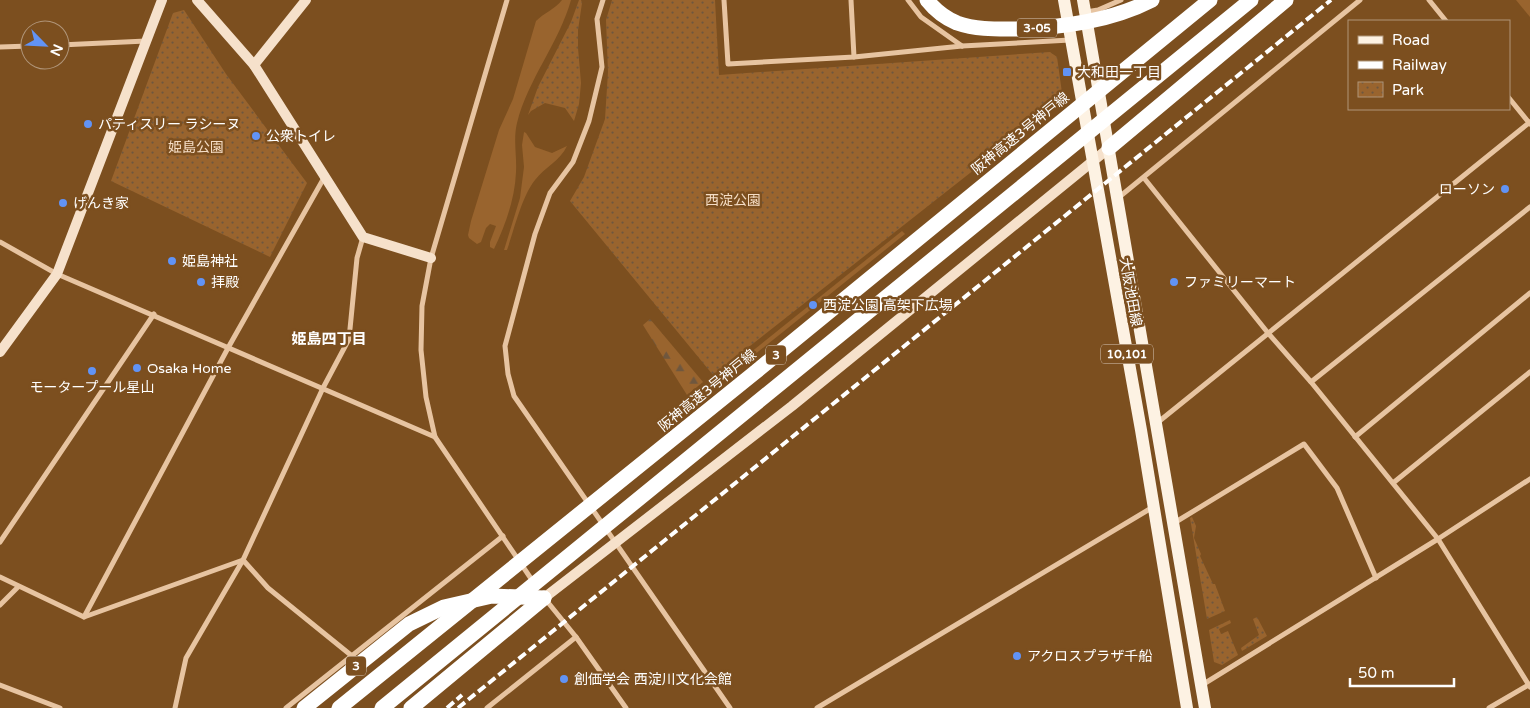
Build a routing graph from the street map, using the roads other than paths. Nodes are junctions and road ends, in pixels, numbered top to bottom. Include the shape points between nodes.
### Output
1 (162, 0) edge
2 (197, 0) edge
3 (306, 0) edge
4 (507, 0) edge
5 (603, 0) edge
6 (724, 0) edge
7 (851, 0) edge
8 (908, 0) edge
9 (927, 0) edge
10 (1064, 0) edge
11 (1121, 0) edge
12 (1152, 0) edge
13 (1210, 0) edge
14 (1251, 0) edge
15 (1286, 0) edge
16 (1360, 0) edge
17 (1429, 0) edge
18 (1084, 6) edge
19 (1445, 20) edge
20 (1072, 40) junction
21 (146, 41) junction
22 (70, 45) edge
23 (20, 46) edge
24 (962, 46) junction
25 (0, 47) edge
26 (854, 57) junction
27 (254, 65) junction
28 (1510, 99) edge
29 (1530, 123) edge
30 (1109, 148) junction
31 (1093, 160) junction
32 (325, 175) junction
33 (1144, 178) junction
34 (1118, 198) junction
35 (1530, 206) edge
36 (363, 237) junction
37 (0, 242) edge
38 (431, 258) junction
39 (57, 274) junction
40 (1530, 293) edge
41 (154, 314) junction
42 (1268, 333) junction
43 (228, 348) junction
44 (0, 352) edge
45 (1530, 372) edge
46 (1311, 382) junction
47 (323, 388) junction
48 (1156, 423) junction
49 (435, 437) junction
50 (1356, 437) junction
51 (1530, 479) edge
52 (1393, 483) junction
53 (1154, 507) junction
54 (1174, 523) junction
55 (503, 536) junction
56 (1438, 539) junction
57 (0, 542) edge
58 (612, 545) junction
59 (243, 560) junction
60 (0, 577) edge
61 (1376, 578) junction
62 (18, 587) junction
63 (549, 594) junction
64 (0, 605) edge
65 (84, 618) junction
66 (576, 637) junction
67 (352, 656) junction
68 (0, 685) edge
69 (1202, 685) junction
70 (1530, 685) edge
71 (60, 708) edge
72 (175, 708) edge
73 (286, 708) edge
74 (304, 708) edge
75 (339, 708) edge
76 (382, 708) edge
77 (411, 708) edge
78 (487, 708) edge
79 (626, 708) edge
80 (730, 708) edge
81 (817, 708) edge
82 (1187, 708) edge
83 (1206, 708) edge
84 (1489, 708) edge

1 - 21 street
2 - 27 street
3 - 27 street
4 - 38 street
5 - 58 street via 597,19 602,67 589,121 573,162 550,193 535,234 505,346 514,396
6 - 26 street via 728,64
7 - 26 street
8 - 24 street via 920,17
9 - 12 highway, 3-05, bridge via 956,22 998,30 1047,28 1100,20
10 - 20 main road, 大阪池田線 / 10,101
11 - 18 street via 1098,10
13 - 75 highway, 阪神高速3号神戸線 / 3, bridge
14 - 76 highway, 3, bridge
15 - 30 highway
16 - 33 street
17 - 19 street
18 - 30 main road, 大阪池田線 / 10,101
20 - 24 street
20 - 31 main road, 大阪池田線 / 10,101
21 - 22 street
21 - 39 street
23 - 25 street
24 - 26 street
27 - 32 street
28 - 29 street
29 - 42 street
30 - 31 street
30 - 34 main road, 大阪池田線 / 10,101
31 - 53 main road, 大阪池田線 / 10,101
31 - 58 street via 792,406
32 - 36 street
32 - 43 street
33 - 34 street
33 - 42 street
34 - 48 main road, 大阪池田線 / 10,101
35 - 46 street
36 - 38 street
36 - 47 street via 357,258 349,339
37 - 39 street
38 - 49 street via 422,306 420,350
39 - 41 street
39 - 44 street
40 - 50 street
41 - 43 street
41 - 57 street
42 - 46 street
42 - 48 street
43 - 47 street
43 - 65 street
45 - 52 street
46 - 50 street
47 - 49 street
47 - 59 street
48 - 54 main road, 大阪池田線 / 10,101
49 - 55 street
50 - 52 street
51 - 56 street
52 - 56 street
53 - 81 street
53 - 82 main road, 大阪池田線 / 10,101
54 - 61 street via 1304,444 1338,488
54 - 69 main road, 大阪池田線 / 10,101
55 - 63 street
55 - 67 street
56 - 61 street
56 - 70 street
58 - 63 street
58 - 80 street via 650,593
59 - 65 street
59 - 67 street via 268,588
59 - 72 street via 186,658
60 - 62 street
61 - 69 street
62 - 64 street
62 - 65 street
63 - 66 street
63 - 74 highway, 3 via 492,596 444,607 409,624
63 - 77 highway
66 - 78 street
66 - 79 street
67 - 73 street
68 - 71 street
69 - 83 main road, 大阪池田線 / 10,101
70 - 84 street

